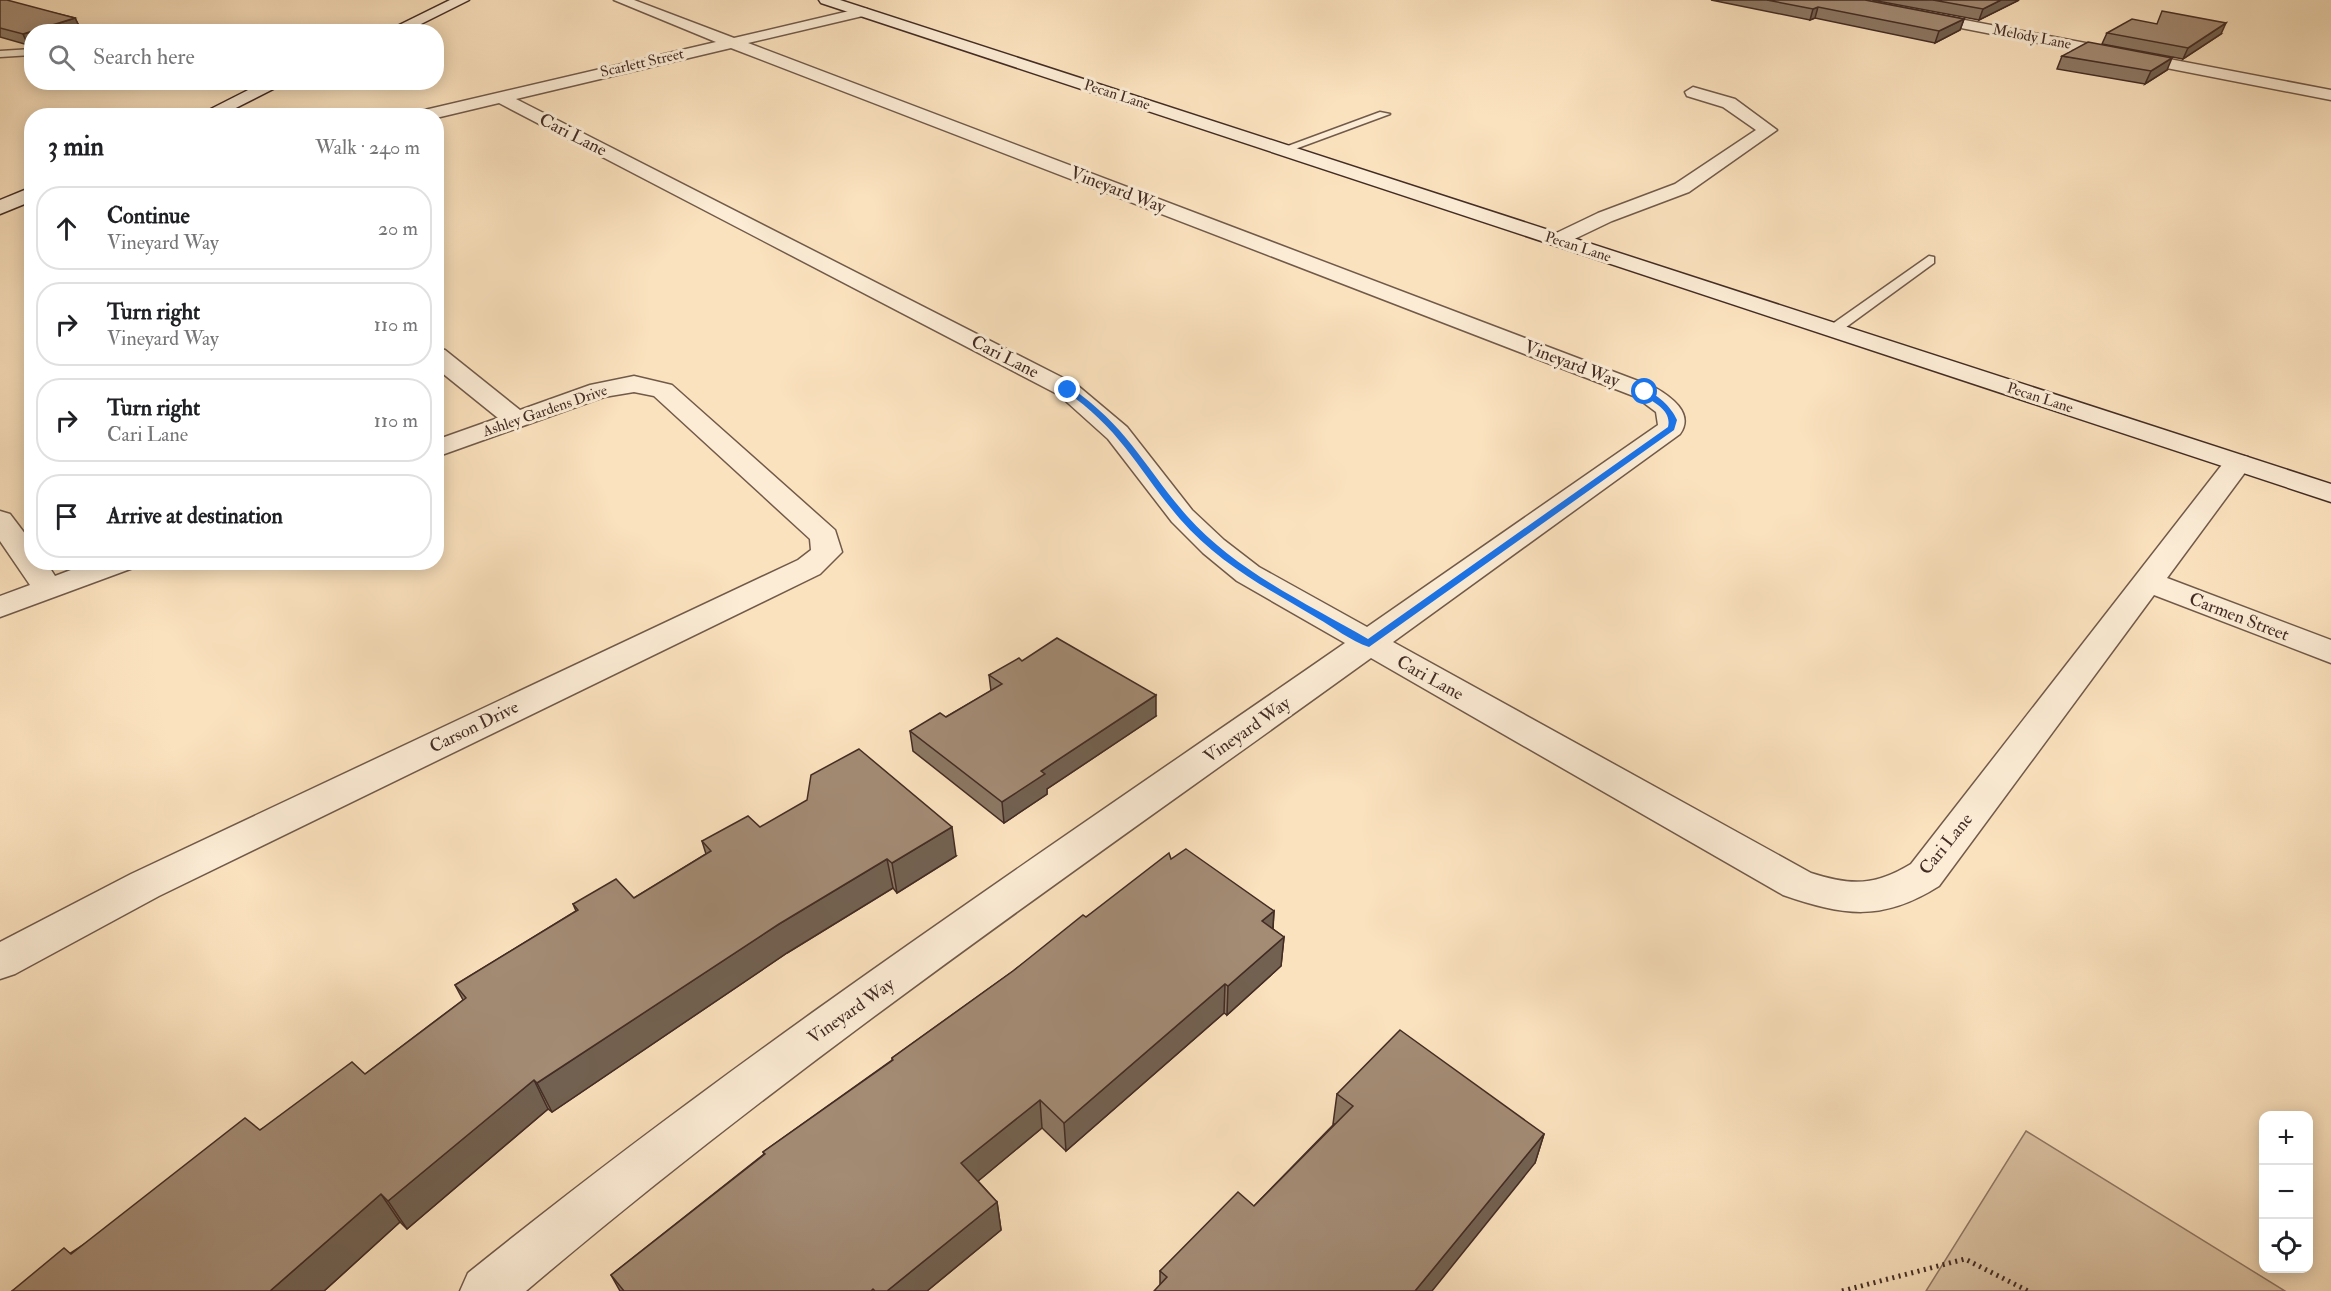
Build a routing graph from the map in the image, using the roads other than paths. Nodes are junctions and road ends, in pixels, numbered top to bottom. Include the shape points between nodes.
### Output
1 (462, 0) edge
2 (621, 0) edge
3 (826, 0) edge
4 (1838, 0) edge
5 (862, 12) junction
6 (410, 24) edge
7 (732, 43) junction
8 (24, 52) edge
9 (0, 54) edge
10 (262, 90) edge
11 (1693, 92) dead end
12 (2331, 95) edge
13 (498, 96) junction
14 (222, 108) edge
15 (444, 110) edge
16 (1384, 114) dead end
17 (1283, 150) junction
18 (24, 198) edge
19 (0, 208) edge
20 (1557, 240) junction
21 (1929, 260) dead end
22 (1833, 330) junction
23 (444, 361) edge
24 (517, 420) junction
25 (444, 446) edge
26 (737, 457) joint
27 (2238, 463) junction
28 (2331, 493) edge
29 (0, 520) edge
30 (24, 554) edge
31 (36, 570) edge
32 (100, 570) edge
33 (2148, 582) junction
34 (49, 589) junction
35 (0, 607) edge
36 (1369, 644) junction
37 (2331, 652) edge
38 (0, 962) edge
39 (486, 1291) edge

1 - 6 street
2 - 7 street, Vineyard Way
3 - 5 street, Pecan Lane
4 - 12 street, Melody Lane
5 - 7 street, Scarlett Street
5 - 17 street, Pecan Lane
7 - 13 street, Scarlett Street
7 - 36 street, Vineyard Way via 1645,392 1669,410 1671,428
8 - 9 lane
10 - 14 street
11 - 20 street via 1729,103 1768,130 1682,188
13 - 15 street, Scarlett Street
13 - 36 street, Cari Lane via 1068,390 1096,408 1118,431 1184,518 1212,546 1248,574
16 - 17 lane
17 - 20 street, Pecan Lane
18 - 19 street
20 - 22 street, Pecan Lane
21 - 22 lane
22 - 27 street, Pecan Lane
23 - 24 street
24 - 25 street, Ashley Gardens Drive
24 - 26 street, Ashley Gardens Drive via 599,390 634,384 649,386 663,390
26 - 38 street, Carson Drive via 824,536 827,552 820,560 156,879
27 - 28 street, Pecan Lane
27 - 33 street, Cari Lane
29 - 30 street
31 - 34 street
32 - 34 street
33 - 36 street, Cari Lane via 1925,875 1905,889 1871,900 1834,897 1797,884
33 - 37 street, Carmen Street
34 - 35 street
36 - 39 street, Vineyard Way via 800,1046 597,1199

